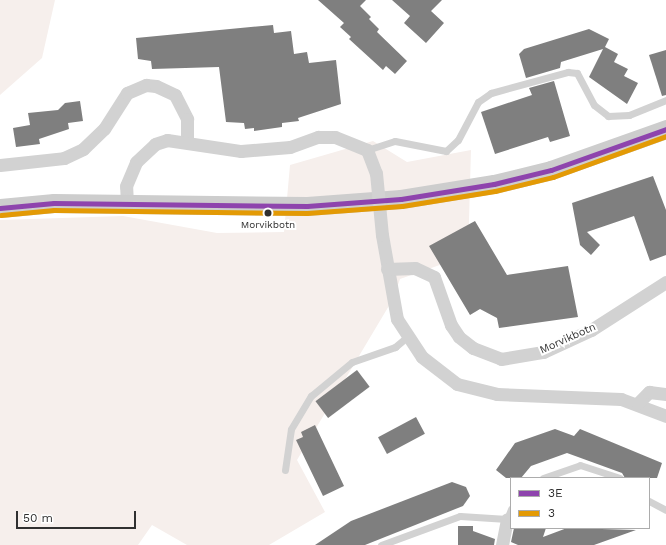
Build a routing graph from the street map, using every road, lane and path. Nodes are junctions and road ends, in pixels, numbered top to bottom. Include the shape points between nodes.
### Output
1 (666, 100) edge
2 (666, 129) edge
3 (187, 141) junction
4 (367, 150) junction
5 (0, 165) edge
6 (127, 203) junction
7 (0, 208) edge
8 (387, 269) junction
9 (666, 282) edge
10 (407, 337) junction
11 (666, 394) edge
12 (638, 403) junction
13 (666, 416) edge
14 (284, 470) dead end
15 (546, 477) edge
16 (617, 477) edge
17 (650, 502) edge
18 (666, 510) edge
19 (509, 514) edge
20 (381, 545) edge
21 (502, 545) edge

1 - 4 lane via 629,115 608,116 594,105 577,73 568,72 491,93 478,102 458,140 446,151 395,141
2 - 6 main road via 551,170 435,194 338,205
3 - 4 street via 240,151 290,147 318,137 335,137
3 - 5 street via 186,120 175,95 156,86 146,86 127,93 104,129 83,148 64,158
3 - 6 street via 167,140 144,151 126,186
4 - 8 street, bridge via 376,173
6 - 7 main road via 54,203
8 - 9 street, Morvikbotn via 415,268 434,277 451,325 459,336 473,348 501,359 543,352 591,330
8 - 10 street via 397,319
10 - 12 street via 441,374 476,390 497,394 598,396
10 - 14 lane via 395,347 352,362 311,396 291,429
11 - 12 street via 648,392
12 - 13 street
15 - 16 lane via 580,465
17 - 18 lane
19 - 20 lane via 460,516
19 - 21 street

